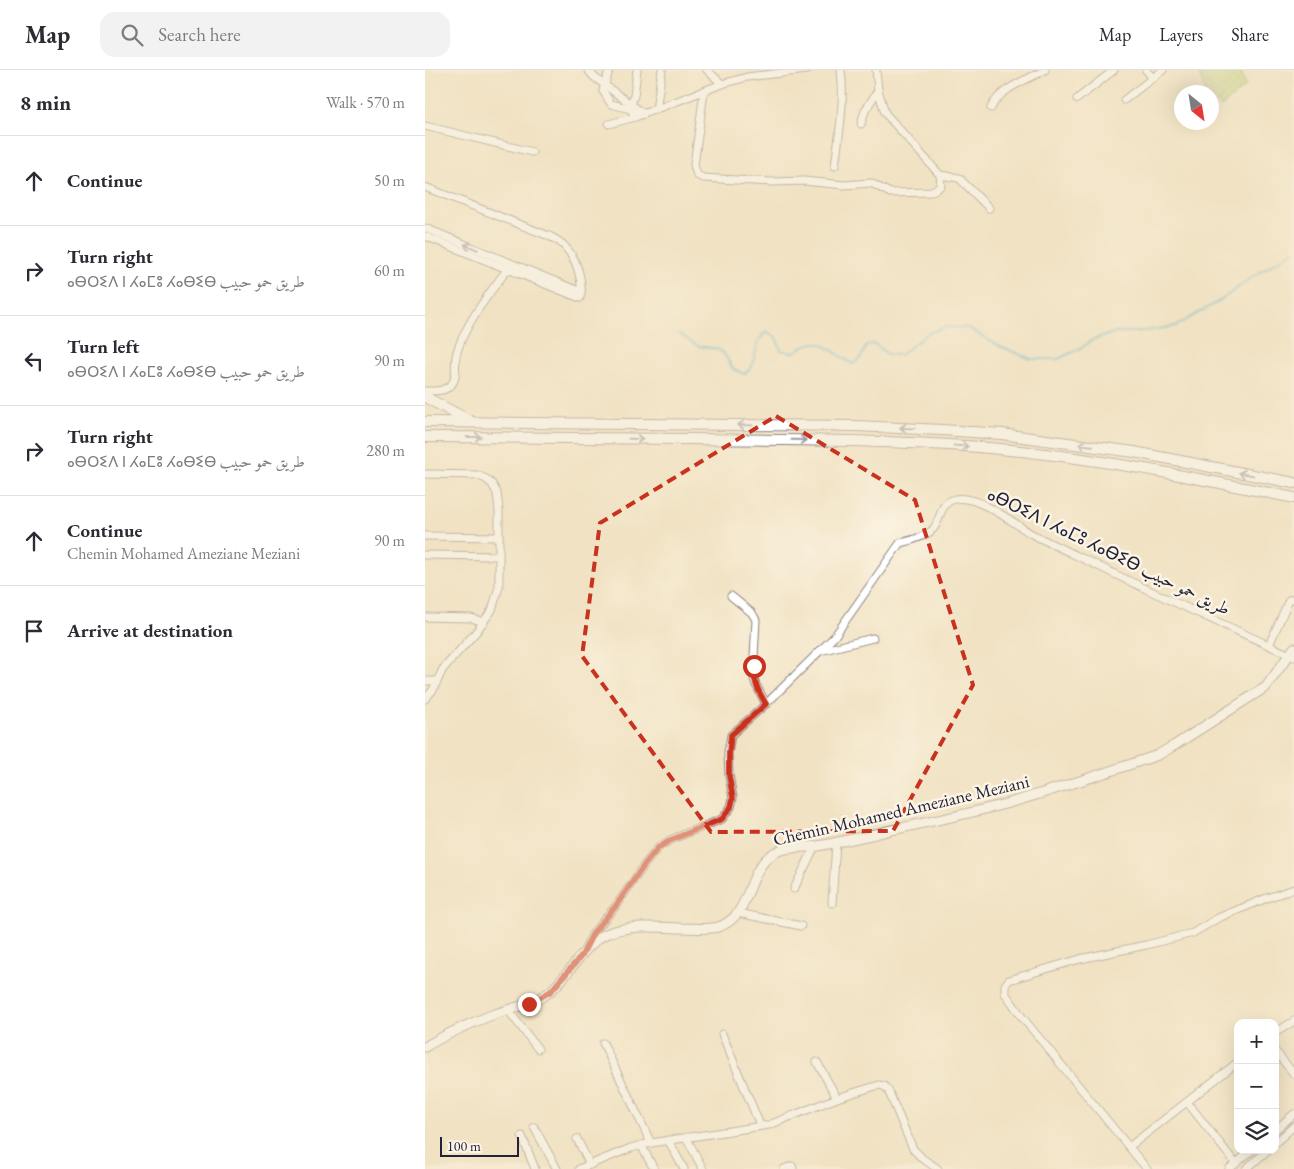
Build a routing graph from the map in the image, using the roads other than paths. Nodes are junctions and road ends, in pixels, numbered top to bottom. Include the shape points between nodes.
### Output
1 (588, 70) edge
2 (609, 70) edge
3 (637, 70) edge
4 (662, 70) edge
5 (707, 70) edge
6 (807, 70) edge
7 (841, 70) edge
8 (876, 70) edge
9 (1045, 70) edge
10 (1114, 70) edge
11 (1146, 70) edge
12 (1163, 70) edge
13 (747, 74) edge
14 (1153, 78) junction
15 (605, 84) junction
16 (722, 84) junction
17 (878, 90) junction
18 (704, 92) junction
19 (1077, 99) dead end
20 (1124, 100) dead end
21 (631, 104) junction
22 (991, 108) dead end
23 (656, 110) junction
24 (644, 114) junction
25 (635, 117) junction
26 (609, 124) dead end
27 (861, 124) dead end
28 (425, 126) edge
29 (532, 152) dead end
30 (835, 166) dead end
31 (940, 175) junction
32 (425, 187) edge
33 (989, 208) dead end
34 (425, 228) edge
35 (425, 236) edge
36 (509, 267) junction
37 (425, 391) edge
38 (425, 397) edge
39 (425, 422) edge
40 (473, 422) junction
41 (428, 437) edge
42 (425, 474) edge
43 (1294, 483) edge
44 (1294, 498) edge
45 (425, 536) edge
46 (499, 537) junction
47 (425, 555) edge
48 (499, 556) junction
49 (731, 596) dead end
50 (1294, 599) edge
51 (425, 617) edge
52 (484, 622) junction
53 (873, 638) dead end
54 (1269, 645) junction
55 (819, 651) junction
56 (1292, 653) edge
57 (425, 681) edge
58 (436, 682) junction
59 (425, 699) edge
60 (766, 704) junction
61 (836, 843) junction
62 (815, 846) junction
63 (794, 889) dead end
64 (1294, 889) edge
65 (832, 903) dead end
66 (738, 913) junction
67 (801, 926) dead end
68 (582, 955) junction
69 (508, 1010) junction
70 (1294, 1021) edge
71 (1279, 1030) edge
72 (722, 1034) dead end
73 (603, 1042) dead end
74 (425, 1047) edge
75 (538, 1049) dead end
76 (1279, 1056) edge
77 (817, 1062) dead end
78 (1235, 1064) edge
79 (1294, 1074) edge
80 (837, 1098) junction
81 (1187, 1102) junction
82 (1294, 1114) edge
83 (760, 1125) junction
84 (1294, 1126) edge
85 (534, 1127) dead end
86 (1279, 1127) edge
87 (522, 1136) dead end
88 (686, 1137) junction
89 (577, 1139) dead end
90 (1279, 1139) edge
91 (668, 1140) junction
92 (651, 1143) junction
93 (641, 1145) junction
94 (1129, 1147) junction
95 (1247, 1154) edge
96 (1263, 1154) edge
97 (599, 1161) junction
98 (1236, 1164) junction
99 (590, 1165) junction
100 (535, 1169) edge
101 (557, 1169) edge
102 (579, 1169) edge
103 (604, 1169) edge
104 (654, 1169) edge
105 (684, 1169) edge
106 (703, 1169) edge
107 (784, 1169) edge
108 (793, 1169) edge
109 (938, 1169) edge
110 (1147, 1169) edge
111 (1229, 1169) edge
112 (1246, 1169) edge

1 - 15 street
2 - 15 street
3 - 21 street
4 - 23 street
5 - 16 street
6 - 13 street
7 - 30 street via 840,132
8 - 17 street
9 - 22 street via 1001,93
10 - 19 street
11 - 14 street
12 - 14 street
13 - 16 street
14 - 20 street
15 - 21 street
15 - 25 street via 603,91 611,104 631,109
16 - 18 street
17 - 27 street
17 - 31 street via 885,113
18 - 23 street
18 - 31 street via 695,165 697,175 703,178 845,185 871,183 890,192 930,192 941,185
21 - 24 street
23 - 24 street
24 - 25 street
25 - 26 street
28 - 29 street
31 - 33 street via 959,178
32 - 36 street via 563,244 572,256 581,295
36 -> 34 street
35 - 36 street
36 - 37 street via 462,338 452,384 443,390
38 - 40 highway
39 - 40 highway
43 -> 40 highway via 1134,452 980,432 856,426
41 -> 44 highway via 853,441 998,448 1097,460
42 - 46 street via 477,475 492,484 497,493
45 - 46 street
46 - 48 street
47 - 48 street
48 - 52 street via 499,587 492,610
49 - 60 street via 755,617 753,675
50 - 54 street via 1289,600
51 - 52 street via 471,618
52 - 58 street via 443,669
53 - 55 street
54 - 55 street, ⴰⴱⵔⵉⴷ ⵏ ⵃⴰⵎⵓ ⵃⴰⴱⵉⴱ طريق حمو حبيب via 1114,574 979,503 956,499 947,502 940,510 933,528 913,541 900,543 833,638
54 - 56 street, ⴰⴱⵔⵉⴷ ⵏ ⵃⴰⵎⵓ ⵃⴰⴱⵉⴱ طريق حمو حبيب
55 - 60 street, ⴰⴱⵔⵉⴷ ⵏ ⵃⴰⵎⵓ ⵃⴰⴱⵉⴱ طريق حمو حبيب
56 - 61 main road, Chemin Mohamed Ameziane Meziani via 1266,687 1158,755 1015,801
57 - 58 street
58 - 59 street
60 - 68 street, ⴰⴱⵔⵉⴷ ⵏ ⵃⴰⵎⵓ ⵃⴰⴱⵉⴱ طريق حمو حبيب via 731,735 731,807 722,819 658,848 593,933
61 - 62 main road, Chemin Mohamed Ameziane Meziani
61 - 65 street
62 - 63 street
62 - 66 main road, Chemin Mohamed Ameziane Meziani via 774,853 756,872
64 - 94 street via 1218,918 1193,933 1080,959 1006,983 1005,993 1022,1017
66 - 67 street
66 - 68 main road via 719,926 623,929 608,933
68 - 69 main road via 551,991 529,1004
69 - 74 main road
69 - 75 street
70 - 71 street
72 - 83 street
73 - 92 street
76 - 79 street
77 - 80 street
78 - 81 street
80 - 83 street via 769,1125
80 - 109 street via 877,1085 884,1086 913,1149
81 - 94 street
81 - 98 street
82 - 86 street
83 - 88 street
84 - 90 street
85 - 101 street
87 - 100 street
88 - 91 street
88 - 106 street
89 - 99 street
91 - 92 street
91 - 105 street
92 - 93 street
93 - 97 street
93 - 104 street
94 - 110 street
95 - 98 street
96 - 112 street
97 - 99 street
97 - 103 street
98 - 111 street
99 - 102 street
107 - 108 street via 792,1166

